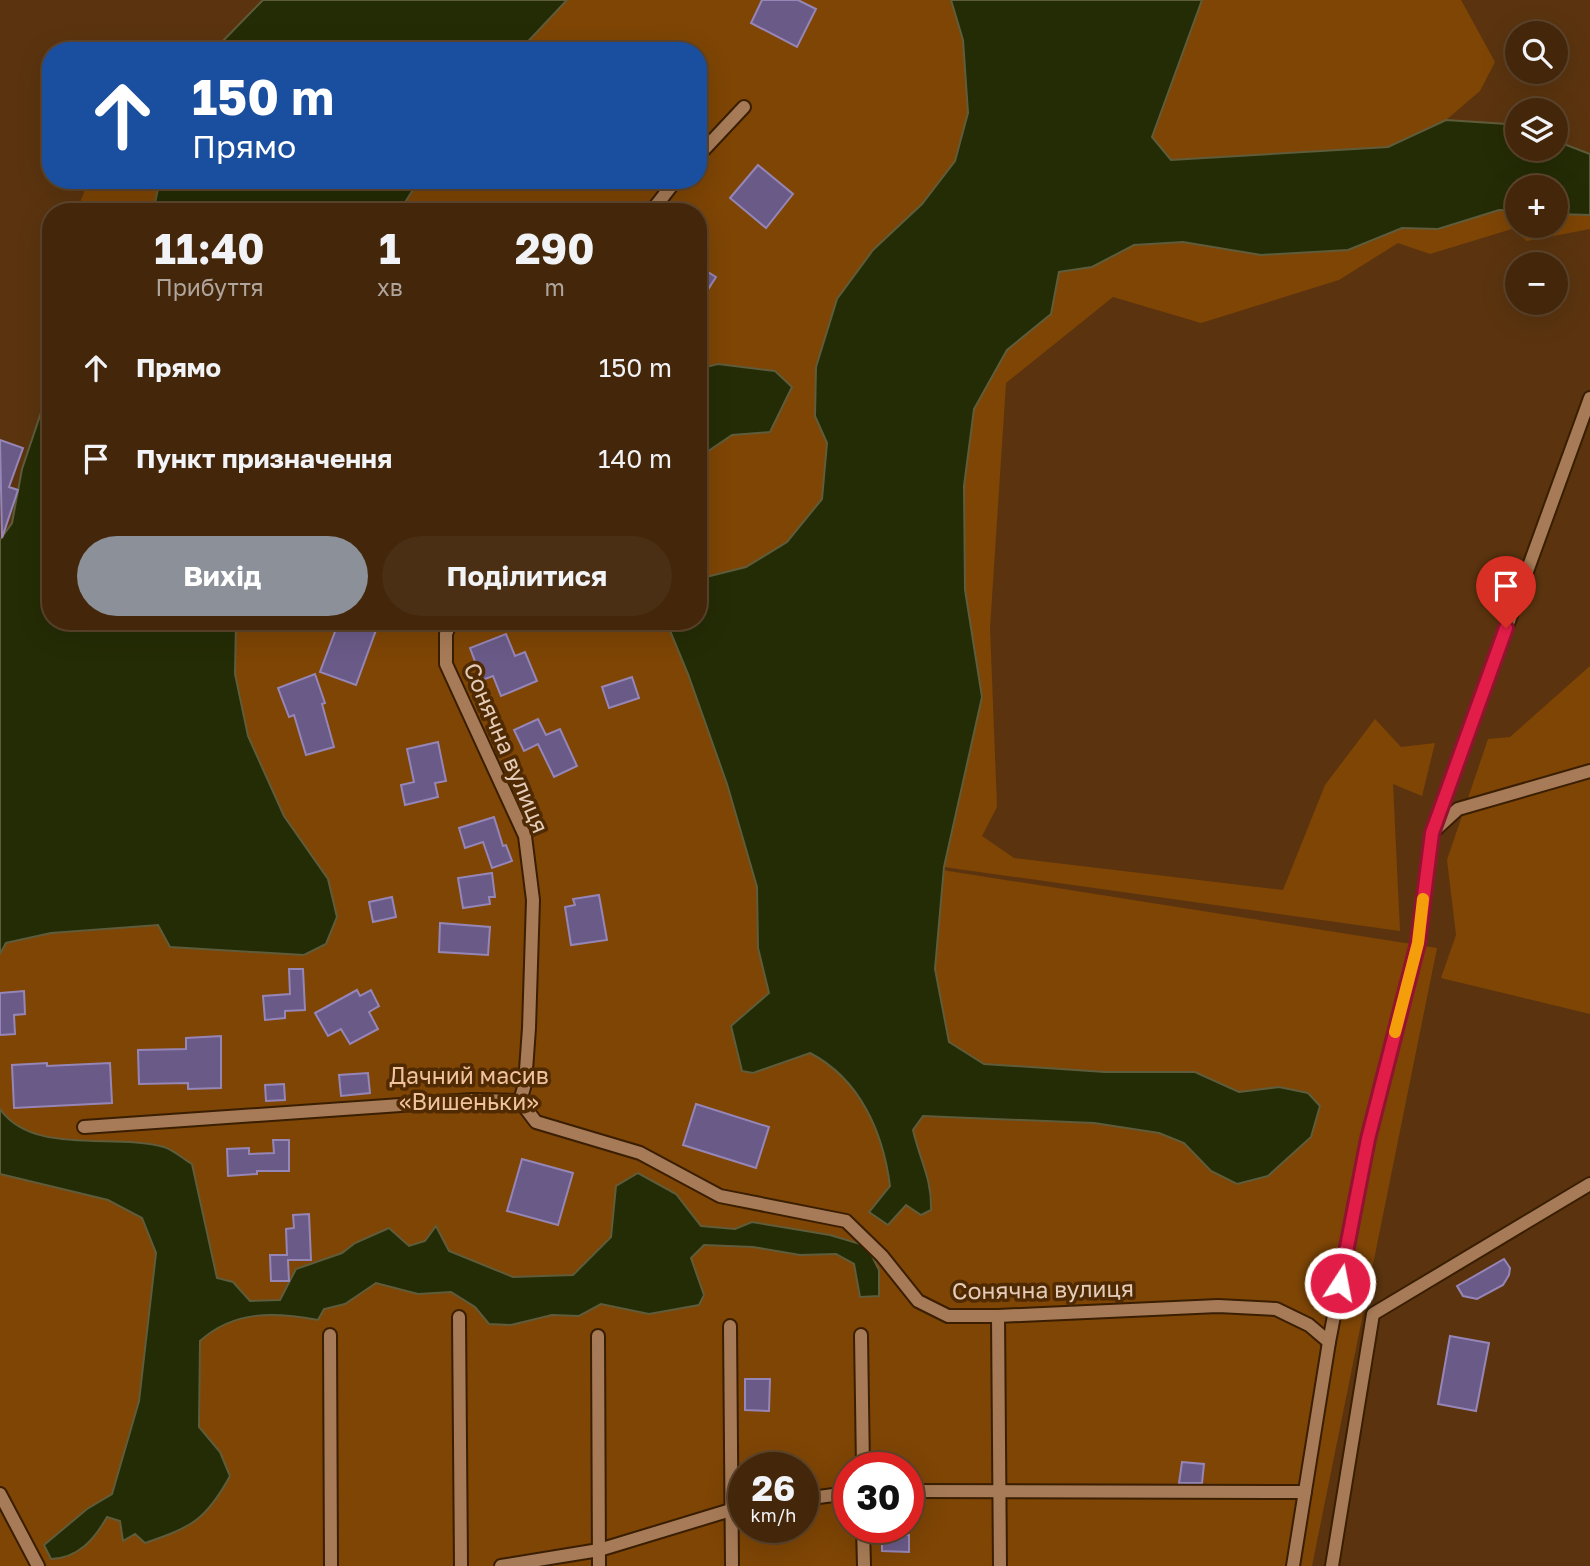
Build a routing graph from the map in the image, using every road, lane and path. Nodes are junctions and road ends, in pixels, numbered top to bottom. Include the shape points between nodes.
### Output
1 (744, 107) dead end
2 (707, 146) edge
3 (1590, 398) edge
4 (448, 630) edge
5 (1590, 771) edge
6 (1432, 833) junction
7 (520, 1101) junction
8 (84, 1127) dead end
9 (1589, 1188) edge
10 (998, 1316) junction
11 (459, 1317) dead end
12 (730, 1326) dead end
13 (330, 1335) dead end
14 (861, 1335) dead end
15 (598, 1336) dead end
16 (1329, 1342) junction
17 (736, 1452) edge
18 (863, 1452) edge
19 (924, 1491) edge
20 (999, 1492) junction
21 (1305, 1492) junction
22 (0, 1494) edge
23 (728, 1510) edge
24 (734, 1543) edge
25 (863, 1543) edge
26 (599, 1550) junction
27 (38, 1566) edge
28 (331, 1566) edge
29 (461, 1566) edge
30 (501, 1566) edge
31 (599, 1566) edge
32 (732, 1566) edge
33 (864, 1566) edge
34 (1000, 1566) edge
35 (1293, 1566) edge
36 (1332, 1566) edge

1 - 2 street
3 - 6 street
4 - 7 street, Сонячна вулиця via 446,664 525,836 533,900 529,1028
5 - 6 street via 1458,809
6 - 16 street via 1418,943 1368,1139
7 - 8 street via 472,1100
7 - 10 street, Сонячна вулиця via 536,1122 640,1153 720,1196 846,1221 918,1301 948,1316
9 - 36 street via 1373,1314
10 - 16 street, Сонячна вулиця via 1218,1306 1276,1309 1309,1325
10 - 20 street
11 - 29 street
12 - 17 street
13 - 28 street
14 - 18 street
15 - 26 street
16 - 21 street
19 - 20 street
20 - 21 street
20 - 34 street
21 - 35 street
22 - 27 street
23 - 26 street
24 - 32 street
25 - 33 street
26 - 30 street
26 - 31 street

